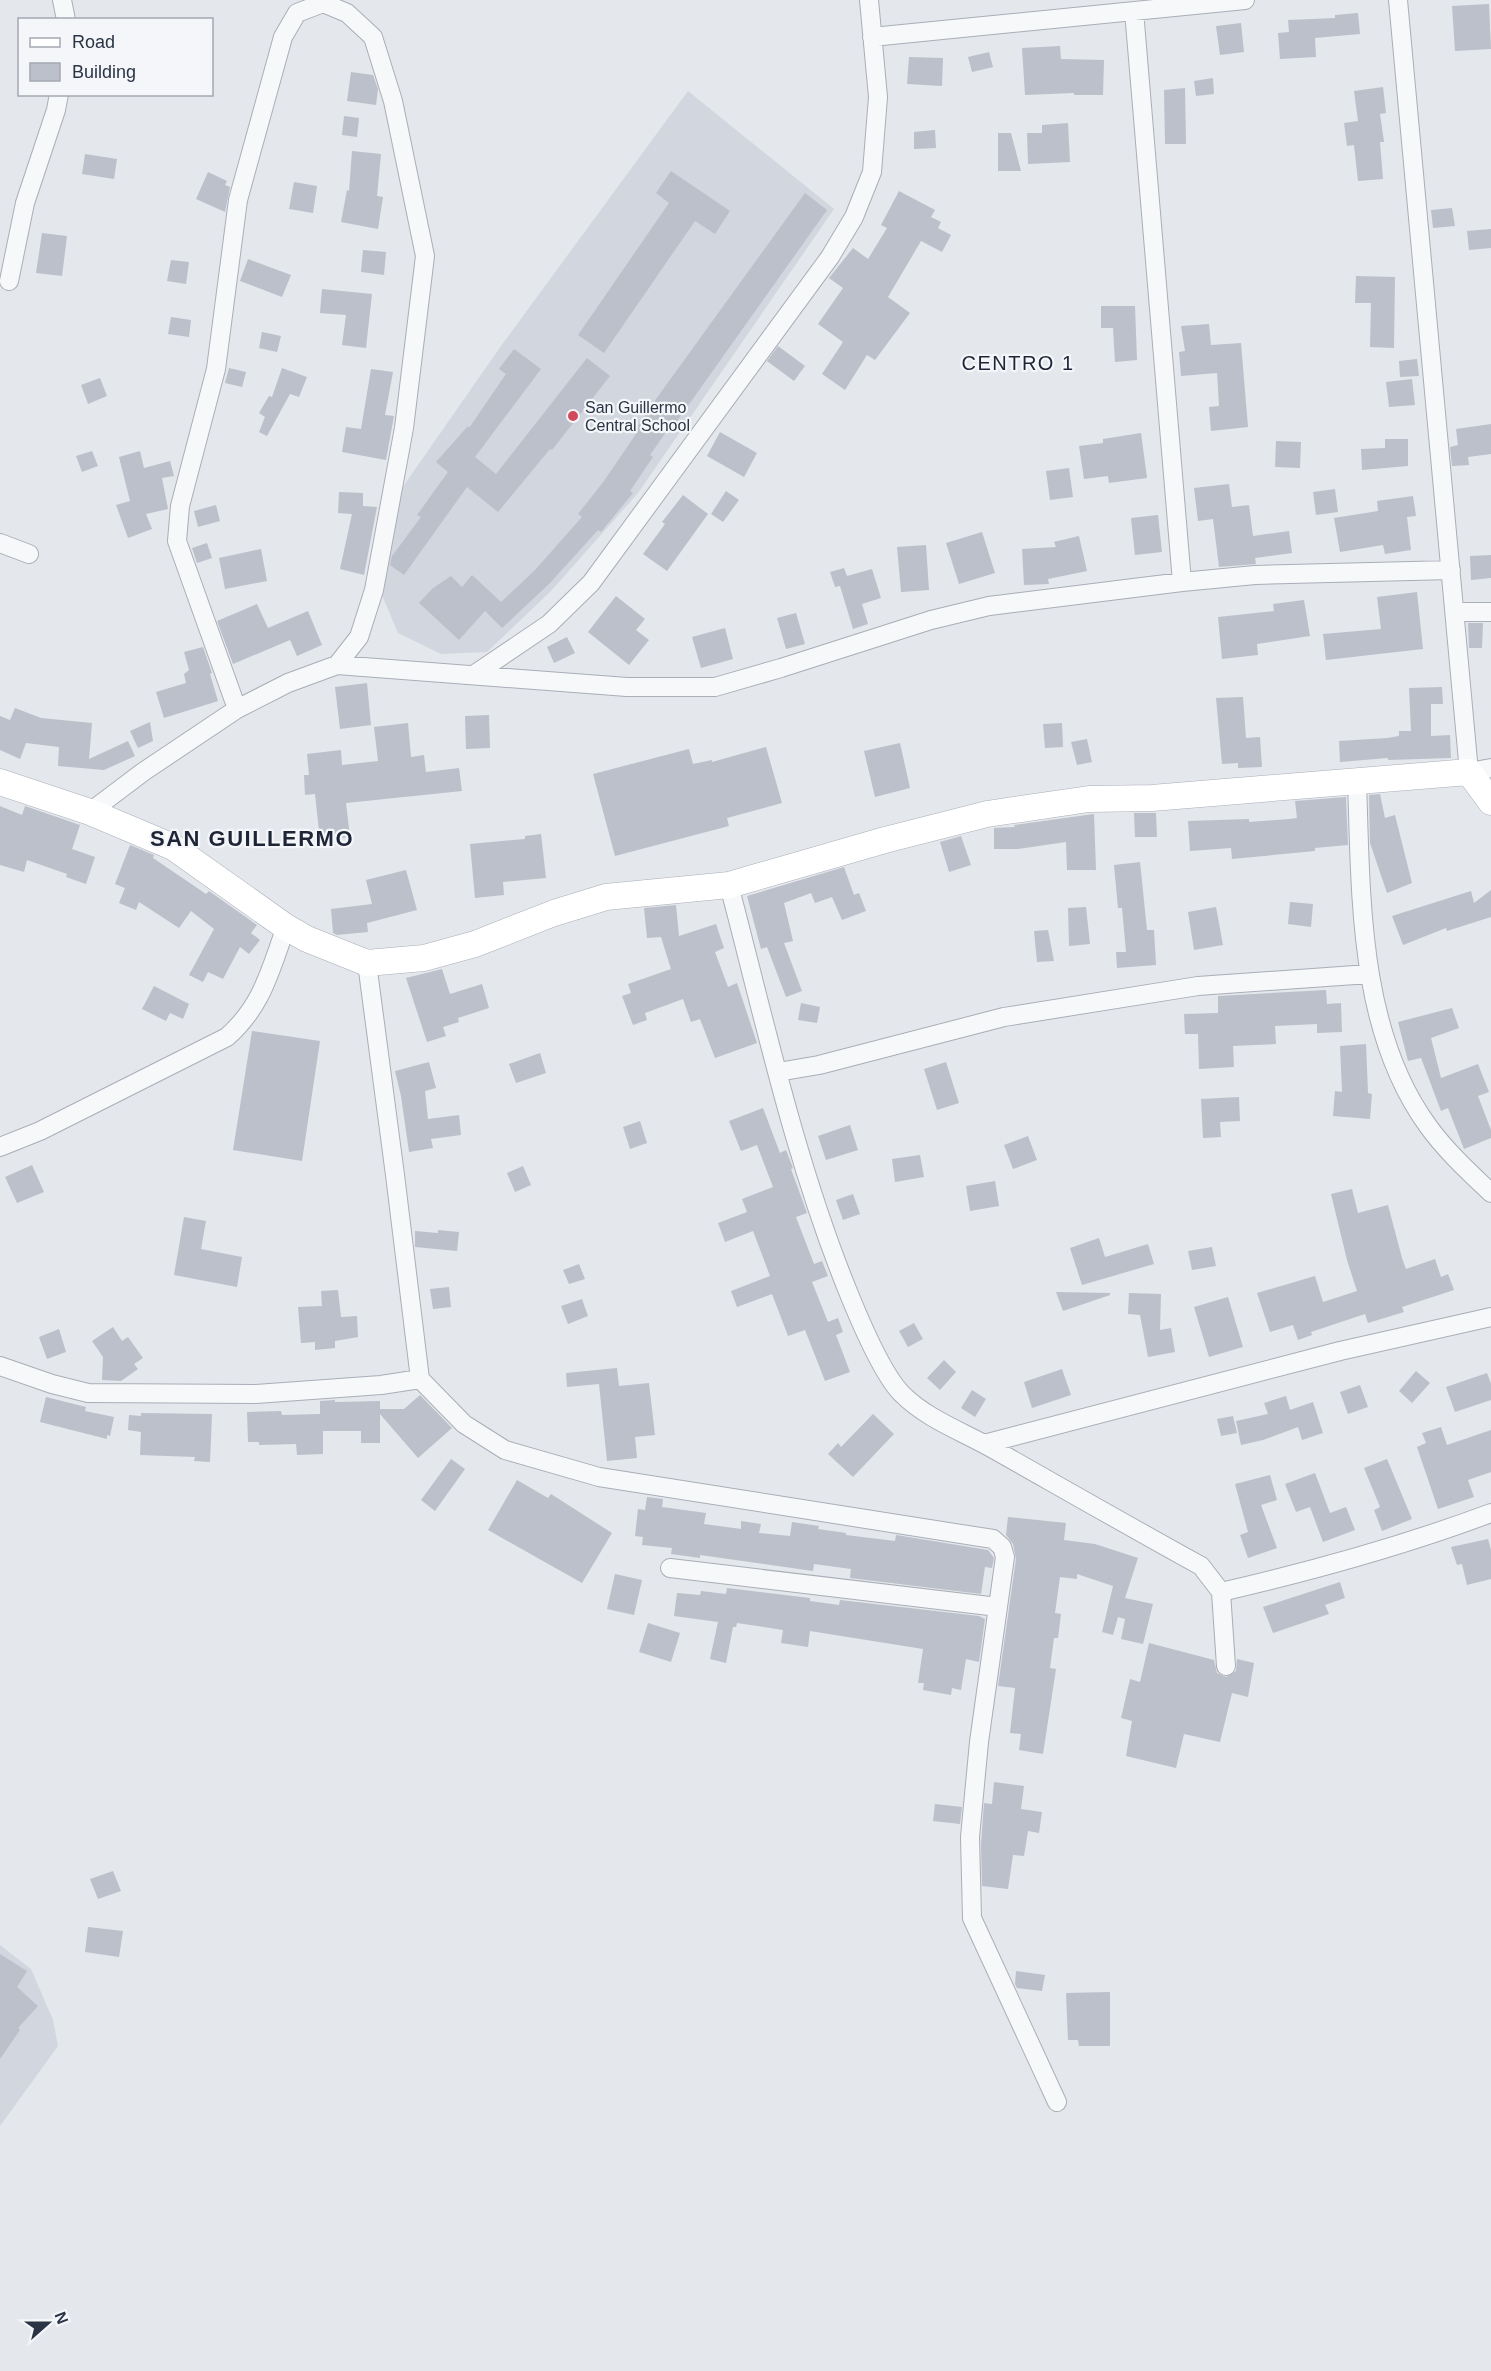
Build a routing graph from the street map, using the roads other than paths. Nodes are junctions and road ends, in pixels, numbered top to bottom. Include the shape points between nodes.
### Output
1 (62, 0) edge
2 (869, 0) edge
3 (1245, 0) edge
4 (1398, 0) edge
5 (1134, 11) junction
6 (66, 18) edge
7 (872, 37) junction
8 (59, 96) edge
9 (9, 281) dead end
10 (0, 543) edge
11 (29, 554) dead end
12 (1451, 570) junction
13 (1182, 582) junction
14 (1455, 612) junction
15 (1491, 612) edge
16 (337, 665) junction
17 (475, 674) junction
18 (237, 709) junction
19 (1480, 770) edge
20 (1357, 781) junction
21 (0, 782) edge
22 (1491, 802) edge
23 (90, 812) junction
24 (729, 885) junction
25 (286, 927) junction
26 (367, 963) junction
27 (1369, 974) junction
28 (778, 1072) junction
29 (0, 1147) edge
30 (1491, 1193) edge
31 (1491, 1317) edge
32 (0, 1366) edge
33 (420, 1379) junction
34 (984, 1444) junction
35 (1491, 1513) edge
36 (670, 1568) dead end
37 (1221, 1592) junction
38 (998, 1607) junction
39 (1227, 1666) dead end
40 (1057, 2102) dead end

1 - 6 street
2 - 7 street
3 - 5 street
4 - 12 street
5 - 7 street
5 - 13 street
7 - 17 street via 878,97 872,172 854,218 830,257 591,583 549,624
8 - 9 street via 25,203
10 - 11 street
12 - 13 street via 1255,575
12 - 14 street
13 - 17 street via 989,606 931,620 715,687 627,687
14 - 15 street
14 - 19 street
16 - 17 street
16 - 18 street via 288,683
16 - 18 street via 359,637 374,590 404,428 425,256 393,101 374,37 347,13 323,3 297,13 283,37 238,200 216,369 180,506 177,541
18 - 23 street
19 - 20 street
19 - 22 street
20 - 24 street via 1089,800 987,814
20 - 27 street
21 - 23 street
23 - 25 street via 173,848
24 - 26 street via 606,897 475,944 424,958
24 - 28 street
25 - 26 street
25 - 29 street via 259,999 244,1022 227,1037 40,1131
26 - 33 street
27 - 28 street via 1198,986 1004,1017
27 - 30 street via 1390,1053 1406,1090 1428,1126
28 - 34 street via 802,1165 833,1254 880,1360 901,1393 931,1417
31 - 34 street via 1340,1351
32 - 33 street via 88,1393 256,1394
33 - 38 street via 464,1424 505,1450 599,1478 993,1539 1002,1547 1005,1557
34 - 37 street via 1201,1566
35 - 37 street via 1440,1532
36 - 38 street
37 - 39 street
38 - 40 street via 970,1837 972,1918

